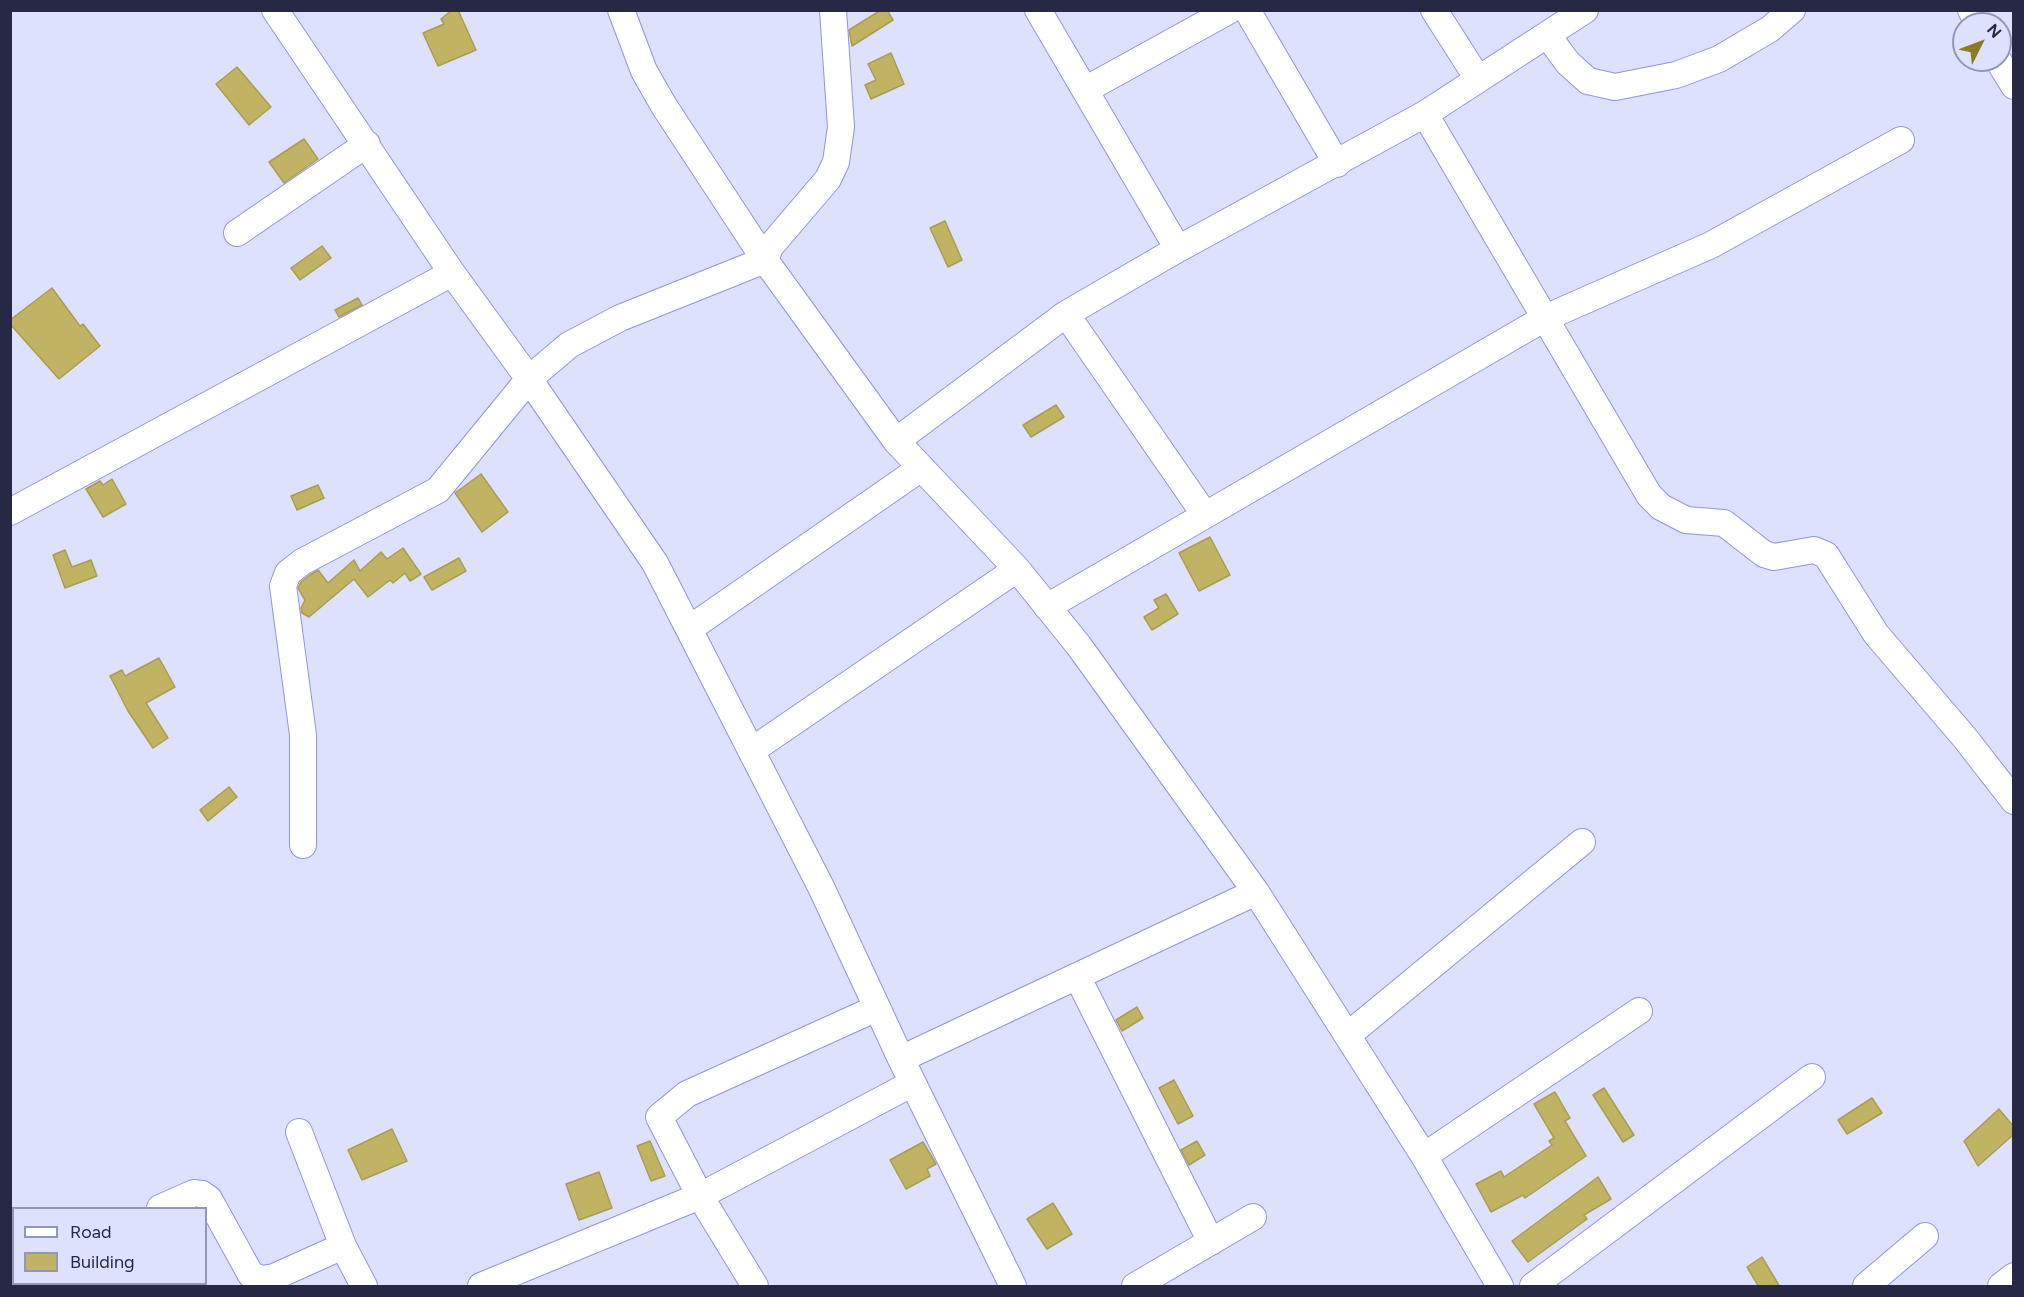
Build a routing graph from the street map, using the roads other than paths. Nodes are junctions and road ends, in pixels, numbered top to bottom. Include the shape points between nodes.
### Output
1 (275, 10) edge
2 (621, 10) edge
3 (833, 10) edge
4 (1038, 10) edge
5 (1230, 10) edge
6 (1246, 10) edge
7 (1434, 10) edge
8 (1585, 10) edge
9 (1792, 10) edge
10 (1548, 36) junction
11 (2005, 72) edge
12 (1478, 79) junction
13 (2013, 86) edge
14 (1085, 90) junction
15 (1425, 114) junction
16 (1901, 140) dead end
17 (367, 144) junction
18 (1337, 165) junction
19 (237, 233) dead end
20 (1178, 249) junction
21 (765, 260) junction
22 (452, 273) junction
23 (1066, 314) junction
24 (1545, 318) junction
25 (529, 379) junction
26 (896, 441) junction
27 (921, 468) junction
28 (10, 512) edge
29 (1205, 515) junction
30 (1017, 569) junction
31 (1047, 607) junction
32 (689, 628) junction
33 (751, 751) junction
34 (2013, 801) edge
35 (1582, 842) dead end
36 (303, 845) dead end
37 (1256, 892) junction
38 (1077, 976) junction
39 (877, 1008) junction
40 (1639, 1011) dead end
41 (1348, 1035) junction
42 (901, 1059) junction
43 (1812, 1077) dead end
44 (913, 1083) junction
45 (299, 1132) dead end
46 (1424, 1156) junction
47 (700, 1196) junction
48 (164, 1207) edge
49 (1254, 1216) dead end
50 (1925, 1236) dead end
51 (1211, 1242) junction
52 (343, 1246) junction
53 (2013, 1276) edge
54 (254, 1281) edge
55 (481, 1286) edge
56 (364, 1287) edge
57 (755, 1287) edge
58 (1013, 1287) edge
59 (1135, 1287) edge
60 (1500, 1287) edge
61 (1533, 1287) edge
62 (1866, 1287) edge
63 (2001, 1287) edge

1 - 17 street
2 - 21 street via 644,71 664,106
3 - 21 street via 841,127 836,162 828,179 770,247
4 - 14 street
5 - 14 street
6 - 18 street
7 - 12 street
8 - 10 street
9 - 10 street via 1770,29 1719,59 1676,75 1615,87 1588,81
10 - 12 street
11 - 13 street
12 - 15 street
14 - 20 street
15 - 18 street
15 - 24 street
16 - 24 street via 1711,245
17 - 19 street
17 - 22 street
18 - 20 street
20 - 23 street
21 - 25 street via 594,330
21 - 26 street
22 - 25 street
22 - 28 street
23 - 26 street
23 - 29 street
24 - 29 street
24 - 34 street via 1650,495 1661,507 1686,520 1724,523 1764,554 1774,557 1814,550 1826,555 1876,634
25 - 32 street via 655,563
25 - 36 street via 438,490 288,573 283,586 303,735
26 - 27 street
27 - 30 street
27 - 32 street
29 - 31 street
30 - 31 street
30 - 33 street
31 - 37 street
32 - 33 street
33 - 39 street
35 - 41 street
37 - 38 street
37 - 41 street
38 - 42 street
38 - 51 street
39 - 42 street
39 - 47 street via 687,1094 659,1118
40 - 46 street
41 - 46 street
42 - 44 street
43 - 61 street
44 - 47 street
44 - 58 street
45 - 52 street
46 - 60 street
47 - 55 street
47 - 57 street
48 - 54 street via 194,1193 209,1199
49 - 51 street
50 - 62 street
51 - 59 street
52 - 54 street via 274,1277
52 - 56 street
53 - 63 street

